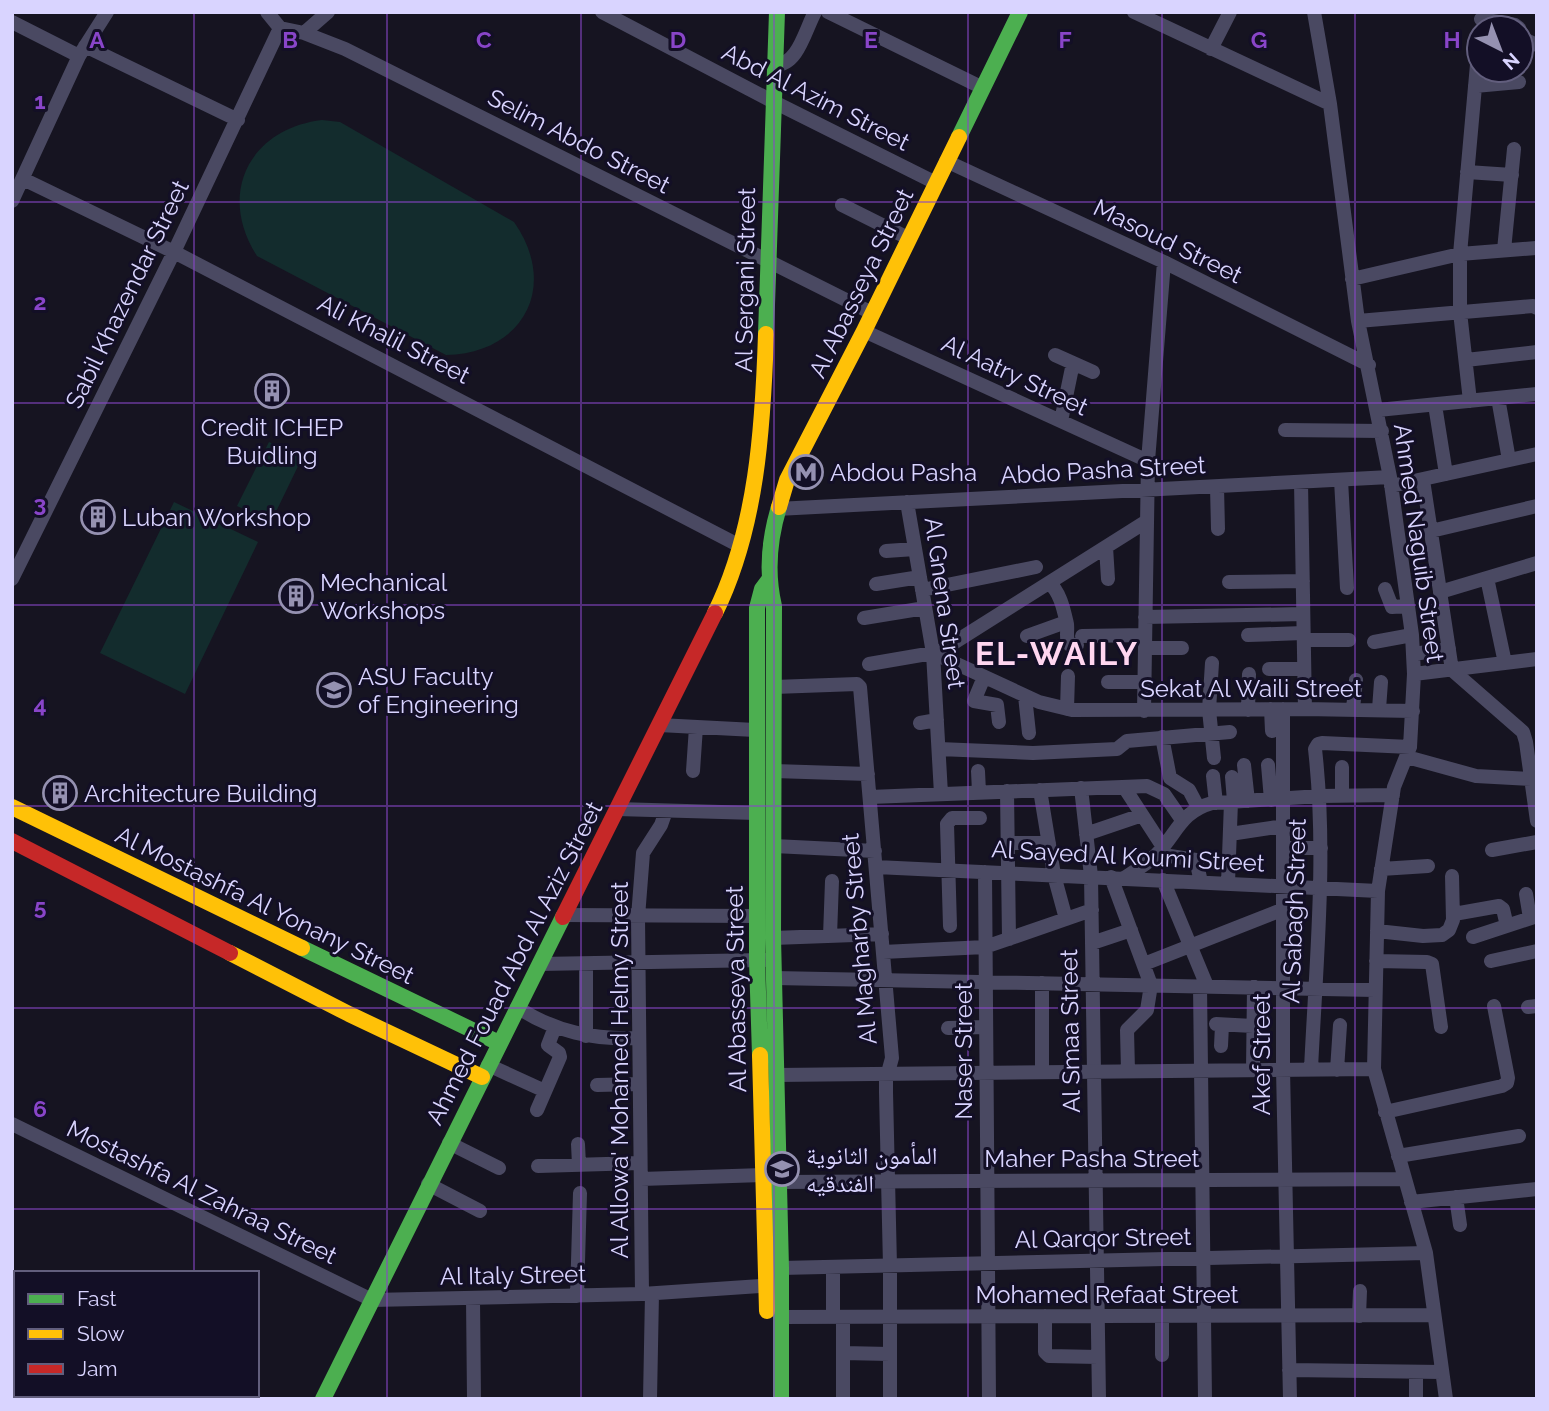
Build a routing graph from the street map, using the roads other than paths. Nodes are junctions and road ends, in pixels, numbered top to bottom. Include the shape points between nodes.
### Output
1 (107, 12) edge
2 (267, 12) edge
3 (328, 12) edge
4 (602, 12) edge
5 (777, 12) edge
6 (815, 12) edge
7 (828, 12) edge
8 (1020, 12) edge
9 (1134, 12) edge
10 (1230, 12) edge
11 (1314, 12) edge
12 (12, 22) edge
13 (280, 28) junction
14 (304, 33) junction
15 (1211, 49) junction
16 (82, 51) junction
17 (774, 65) junction
18 (1497, 84) edge
19 (1475, 86) joint
20 (981, 87) junction
21 (772, 101) junction
22 (1330, 104) junction
23 (238, 120) junction
24 (1514, 149) dead end
25 (946, 161) junction
26 (1467, 172) junction
27 (1512, 176) junction
28 (23, 179) junction
29 (936, 183) junction
30 (12, 201) edge
31 (842, 205) dead end
32 (908, 238) junction
33 (1536, 247) edge
34 (1504, 250) junction
35 (174, 251) junction
36 (1460, 254) junction
37 (768, 261) junction
38 (1164, 262) junction
39 (1352, 278) junction
40 (1537, 308) edge
41 (1460, 312) junction
42 (872, 313) junction
43 (1359, 321) junction
44 (864, 331) junction
45 (1537, 352) edge
46 (1055, 355) dead end
47 (1466, 360) junction
48 (1073, 363) junction
49 (1369, 365) junction
50 (1093, 372) dead end
51 (1537, 394) edge
52 (1498, 398) junction
53 (1471, 401) junction
54 (1435, 405) junction
55 (1378, 410) junction
56 (1061, 421) junction
57 (1285, 430) dead end
58 (1382, 431) junction
59 (1537, 454) edge
60 (1509, 460) junction
61 (1148, 461) junction
62 (1446, 474) junction
63 (1341, 480) junction
64 (1423, 480) junction
65 (1301, 482) junction
66 (1390, 482) junction
67 (1217, 487) junction
68 (1147, 490) junction
69 (907, 502) junction
70 (1537, 506) edge
71 (749, 507) junction
72 (776, 514) junction
73 (1147, 521) junction
74 (1218, 529) dead end
75 (1431, 531) junction
76 (740, 546) junction
77 (1106, 547) junction
78 (915, 549) junction
79 (886, 551) dead end
80 (1537, 563) edge
81 (1036, 567) dead end
82 (1487, 578) junction
83 (12, 579) edge
84 (1108, 579) dead end
85 (768, 581) junction
86 (1303, 581) junction
87 (1229, 582) dead end
88 (921, 583) junction
89 (1049, 583) junction
90 (876, 584) dead end
91 (1348, 588) dead end
92 (1385, 590) dead end
93 (1440, 592) junction
94 (1408, 606) junction
95 (925, 608) junction
96 (1303, 614) junction
97 (1145, 617) junction
98 (864, 618) dead end
99 (1066, 622) junction
100 (1248, 635) dead end
101 (1412, 635) junction
102 (1027, 636) dead end
103 (1304, 636) junction
104 (1349, 640) dead end
105 (1145, 642) junction
106 (1374, 642) dead end
107 (1182, 648) dead end
108 (1449, 649) junction
109 (934, 654) junction
110 (1413, 654) junction
111 (1537, 659) edge
112 (1212, 663) dead end
113 (1505, 663) junction
114 (869, 664) dead end
115 (1269, 669) dead end
116 (1304, 669) junction
117 (1452, 670) junction
118 (1249, 674) dead end
119 (1415, 674) junction
120 (1068, 676) dead end
121 (984, 677) junction
122 (1356, 680) dead end
123 (1108, 682) dead end
124 (1144, 682) junction
125 (1381, 682) dead end
126 (774, 687) junction
127 (1025, 696) junction
128 (1067, 709) junction
129 (1277, 709) junction
130 (1305, 709) junction
131 (1353, 709) junction
132 (1379, 709) junction
133 (1209, 710) junction
134 (1248, 710) junction
135 (1144, 711) junction
136 (1413, 711) junction
137 (937, 720) junction
138 (999, 722) dead end
139 (920, 723) dead end
140 (659, 725) junction
141 (696, 727) junction
142 (755, 730) junction
143 (1272, 731) dead end
144 (1230, 732) dead end
145 (1029, 733) dead end
146 (1212, 733) junction
147 (1162, 737) junction
148 (1532, 742) edge
149 (939, 749) junction
150 (1408, 752) junction
151 (1214, 758) dead end
152 (1244, 765) dead end
153 (1268, 765) dead end
154 (1342, 767) dead end
155 (693, 771) dead end
156 (774, 771) junction
157 (978, 771) dead end
158 (868, 774) junction
159 (1213, 776) dead end
160 (1232, 777) dead end
161 (1531, 779) junction
162 (1124, 786) junction
163 (1081, 788) junction
164 (1041, 790) junction
165 (1007, 791) junction
166 (979, 792) junction
167 (940, 794) junction
168 (1342, 795) junction
169 (1393, 795) junction
170 (1320, 796) junction
171 (870, 797) junction
172 (1278, 799) junction
173 (1238, 801) junction
174 (1216, 803) junction
175 (12, 807) edge
176 (1198, 807) junction
177 (617, 809) junction
178 (666, 811) junction
179 (756, 813) junction
180 (1142, 816) junction
181 (980, 818) dead end
182 (1182, 820) junction
183 (1537, 821) edge
184 (1284, 826) junction
185 (1086, 834) junction
186 (1230, 834) junction
187 (12, 841) edge
188 (1007, 842) junction
189 (1537, 842) edge
190 (1049, 843) junction
191 (774, 846) junction
192 (1284, 848) junction
193 (1321, 848) junction
194 (1160, 850) junction
195 (1492, 850) dead end
196 (875, 851) junction
197 (1428, 866) dead end
198 (876, 867) junction
199 (1381, 869) junction
200 (948, 870) junction
201 (985, 872) junction
202 (1008, 872) junction
203 (1054, 875) junction
204 (1115, 875) junction
205 (1091, 876) junction
206 (1452, 876) dead end
207 (1163, 880) junction
208 (832, 881) dead end
209 (1201, 882) junction
210 (1228, 883) junction
211 (1284, 886) junction
212 (1319, 888) junction
213 (1378, 891) junction
214 (1526, 894) dead end
215 (1284, 909) junction
216 (1092, 910) junction
217 (1454, 914) junction
218 (563, 915) junction
219 (756, 916) junction
220 (638, 917) junction
221 (1533, 917) edge
222 (1066, 919) junction
223 (950, 926) dead end
224 (1507, 926) junction
225 (1131, 930) junction
226 (1377, 931) junction
227 (882, 934) junction
228 (830, 936) junction
229 (1473, 937) dead end
230 (773, 938) junction
231 (1009, 939) junction
232 (1092, 943) junction
233 (1190, 946) junction
234 (985, 947) junction
235 (1537, 951) edge
236 (883, 952) junction
237 (774, 959) junction
238 (757, 960) junction
239 (1376, 961) junction
240 (1491, 961) dead end
241 (638, 963) junction
242 (539, 964) junction
243 (1144, 964) junction
244 (586, 965) junction
245 (774, 978) junction
246 (886, 980) junction
247 (986, 982) junction
248 (1042, 983) junction
249 (1092, 984) junction
250 (1151, 985) junction
251 (1203, 986) junction
252 (1254, 987) junction
253 (1283, 988) junction
254 (1315, 989) junction
255 (1375, 990) junction
256 (358, 997) junction
257 (1494, 1006) dead end
258 (517, 1007) junction
259 (1340, 1025) dead end
260 (1253, 1026) junction
261 (555, 1027) junction
262 (986, 1027) junction
263 (1441, 1027) dead end
264 (948, 1028) dead end
265 (586, 1036) junction
266 (639, 1038) junction
267 (499, 1043) junction
268 (1221, 1046) dead end
269 (1283, 1069) junction
270 (1311, 1069) junction
271 (1374, 1069) junction
272 (1201, 1070) junction
273 (1253, 1070) junction
274 (1337, 1070) junction
275 (485, 1071) junction
276 (1128, 1071) junction
277 (1042, 1072) junction
278 (1094, 1072) junction
279 (986, 1073) junction
280 (776, 1074) junction
281 (888, 1074) junction
282 (639, 1084) junction
283 (597, 1085) dead end
284 (545, 1091) junction
285 (537, 1110) dead end
286 (1385, 1112) junction
287 (12, 1124) edge
288 (1519, 1136) dead end
289 (449, 1143) junction
290 (578, 1144) dead end
291 (1398, 1156) junction
292 (640, 1164) junction
293 (579, 1165) junction
294 (538, 1166) dead end
295 (499, 1168) dead end
296 (763, 1175) junction
297 (641, 1179) junction
298 (1405, 1179) junction
299 (1095, 1180) junction
300 (1202, 1180) junction
301 (1285, 1180) junction
302 (987, 1181) junction
303 (779, 1182) junction
304 (888, 1182) junction
305 (428, 1184) junction
306 (1537, 1189) edge
307 (580, 1193) dead end
308 (1457, 1197) junction
309 (1411, 1202) junction
310 (480, 1211) dead end
311 (1460, 1225) dead end
312 (1426, 1253) junction
313 (1287, 1256) junction
314 (1203, 1258) junction
315 (1096, 1261) junction
316 (988, 1263) junction
317 (890, 1266) junction
318 (832, 1267) junction
319 (776, 1280) junction
320 (1360, 1291) dead end
321 (647, 1294) junction
322 (577, 1296) junction
323 (473, 1299) junction
324 (372, 1300) junction
325 (1433, 1315) junction
326 (1045, 1316) junction
327 (1096, 1316) junction
328 (1162, 1316) junction
329 (1204, 1316) junction
330 (1288, 1316) junction
331 (1359, 1316) junction
332 (781, 1317) junction
333 (838, 1317) junction
334 (890, 1317) junction
335 (988, 1317) junction
336 (843, 1353) junction
337 (890, 1354) junction
338 (1162, 1355) dead end
339 (1098, 1357) junction
340 (1289, 1370) junction
341 (1416, 1372) junction
342 (1442, 1372) junction
343 (323, 1399) edge
344 (474, 1399) edge
345 (650, 1399) edge
346 (767, 1399) edge
347 (781, 1399) edge
348 (843, 1399) edge
349 (890, 1399) edge
350 (989, 1399) edge
351 (1099, 1399) edge
352 (1205, 1399) edge
353 (1290, 1399) edge
354 (1416, 1399) edge
355 (1446, 1399) edge

1 - 16 street
2 - 13 street
3 - 14 street
4 - 21 street, Abd Al Azim Street
5 - 17 main road, Al Sergani Street
6 - 17 street via 793,58
7 - 20 street
8 - 20 main road, Al Abasseya Street
9 - 15 street
10 - 15 street
11 - 22 street, Ahmed Naguib Street
12 - 16 street
13 - 14 street, Selim Abdo Street
13 - 23 street, Sabil Khazendar Street
14 - 37 street, Selim Abdo Street via 345,49
15 - 22 street
16 - 23 street
16 - 28 street
17 - 21 main road, Al Sergani Street
18 - 19 street
19 - 26 street
20 - 25 main road, Al Abasseya Street
21 - 29 street, Abd Al Azim Street
21 - 37 main road, Al Sergani Street
22 - 39 street, Ahmed Naguib Street
23 - 35 street, Sabil Khazendar Street
24 - 27 street
25 - 29 main road, Al Abasseya Street
25 - 38 street, Masoud Street
26 - 27 street
26 - 36 street
27 - 34 street
28 - 30 street
28 - 35 street, Ali Khalil Street
29 - 32 main road, Al Abasseya Street
31 - 32 street
32 - 42 main road, Al Abasseya Street
33 - 34 street
34 - 36 street
35 - 76 street, Ali Khalil Street
35 - 83 street, Sabil Khazendar Street
36 - 39 street
36 - 41 street
37 - 42 street, Selim Abdo Street
37 - 71 main road, Al Sergani Street via 765,389
38 - 49 street, Masoud Street
38 - 61 street
39 - 43 street, Ahmed Naguib Street
40 - 41 street
41 - 43 street
41 - 47 street
42 - 44 main road, Al Abasseya Street
43 - 49 street, Ahmed Naguib Street
44 - 56 street, Al Aatry Street
44 - 72 main road, Al Abasseya Street via 787,480
45 - 47 street
46 - 48 street
47 - 53 street
48 - 50 street
48 - 56 street
49 - 55 street, Ahmed Naguib Street
51 - 52 street
52 - 53 street
52 - 60 street
53 - 54 street
54 - 55 street
54 - 62 street
55 - 58 street, Ahmed Naguib Street
56 - 61 street, Al Aatry Street
57 - 58 street
58 - 66 street, Ahmed Naguib Street
59 - 60 street, Abdo Pasha Street
60 - 62 street, Abdo Pasha Street
61 - 68 street
62 - 64 street, Abdo Pasha Street
63 - 65 street, Abdo Pasha Street
63 - 66 street, Abdo Pasha Street
63 - 91 street
64 - 66 street, Abdo Pasha Street
64 - 75 street
65 - 67 street, Abdo Pasha Street
65 - 86 street
66 - 94 street, Ahmed Naguib Street
67 - 68 street, Abdo Pasha Street
67 - 74 street
68 - 69 street, Abdo Pasha Street
68 - 73 street
69 - 72 street, Abdo Pasha Street
69 - 78 street, Al Gnena Street
70 - 75 street
71 - 72 main road via 756,522 765,524
71 - 76 main road, Al Sergani Street
72 - 85 main road, Al Abasseya Street
73 - 77 street
73 - 97 street
75 - 93 street
76 - 140 main road, Ahmed Fouad Abd Al Aziz Street via 721,600
77 - 84 street
77 - 89 street
78 - 79 street
78 - 88 street, Al Gnena Street
80 - 82 street
81 - 88 street
82 - 93 street
82 - 113 street
85 - 126 main road, Al Abasseya Street via 774,606
85 - 142 main road, Al Abasseya Street via 757,608
86 - 87 street
86 - 96 street
88 - 90 street
88 - 95 street, Al Gnena Street
89 - 99 street via 1055,588
89 - 109 street
92 - 94 street via 1392,607
93 - 108 street
94 - 101 street, Ahmed Naguib Street
95 - 98 street
95 - 109 street, Al Gnena Street
96 - 97 street
96 - 103 street
97 - 105 street
99 - 102 street
99 - 105 street via 1070,645 1079,640
100 - 103 street
101 - 106 street
101 - 110 street, Ahmed Naguib Street
103 - 104 street
103 - 116 street
105 - 107 street
105 - 124 street
108 - 110 street
108 - 117 street
109 - 114 street
109 - 121 street, Sekat Al Waili Street
109 - 137 street, Al Gnena Street
110 - 119 street, Ahmed Naguib Street
111 - 113 street
112 - 133 street
113 - 117 street
115 - 116 street
116 - 130 street
117 - 119 street
117 - 148 street
118 - 134 street
119 - 136 street, Ahmed Naguib Street
120 - 128 street
121 - 127 street, Sekat Al Waili Street
121 - 138 street via 974,707 998,706
122 - 131 street
123 - 124 street
124 - 135 street
125 - 132 street
126 - 156 main road, Al Abasseya Street
126 - 158 street, Al Magharby Street via 859,685
127 - 128 street, Sekat Al Waili Street
127 - 145 street
128 - 135 street, Sekat Al Waili Street
129 - 130 street, Sekat Al Waili Street
129 - 134 street, Sekat Al Waili Street
129 - 143 street
129 - 172 street, Akef Street
130 - 131 street, Sekat Al Waili Street
131 - 132 street, Sekat Al Waili Street
132 - 136 street, Sekat Al Waili Street
133 - 134 street, Sekat Al Waili Street
133 - 135 street, Sekat Al Waili Street
133 - 146 street
136 - 150 street, Ahmed Naguib Street
137 - 139 street
137 - 149 street, Al Gnena Street
140 - 141 street
140 - 177 main road, Ahmed Fouad Abd Al Aziz Street
141 - 142 street
141 - 155 street
142 - 179 main road, Al Abasseya Street
144 - 146 street
146 - 147 street
146 - 151 street
147 - 149 street via 1127,741 1117,749 1033,753
147 - 176 street via 1171,780 1189,790
148 - 161 street
149 - 167 street, Al Gnena Street
150 - 161 street via 1476,776
150 - 169 street, Ahmed Naguib Street
150 - 170 street, Al Sabagh Street via 1318,744
152 - 173 street
153 - 172 street
154 - 168 street
156 - 158 street
156 - 191 main road, Al Abasseya Street
157 - 166 street
158 - 171 street, Al Magharby Street
159 - 174 street
160 - 173 street
161 - 183 street
162 - 163 street
162 - 180 street
162 - 182 street via 1159,790
163 - 164 street
163 - 185 street, Al Smaa Street
164 - 165 street
164 - 190 street
165 - 166 street
165 - 188 street
166 - 167 street
167 - 171 street
168 - 169 street
168 - 170 street
169 - 199 street, Ahmed Naguib Street
170 - 172 street
170 - 193 street, Al Sabagh Street
171 - 196 street, Al Magharby Street
172 - 173 street
172 - 184 street, Akef Street
173 - 174 street
173 - 186 street
174 - 176 street
175 - 256 main road, Al Mostashfa Al Yonany Street
176 - 182 street
177 - 178 street
177 - 218 main road, Ahmed Fouad Abd Al Aziz Street
178 - 179 street
178 - 220 street, Al Allowa' Mohamed Helmy Street via 643,853
179 - 219 main road, Al Abasseya Street
180 - 185 street
180 - 194 street
181 - 200 street via 948,822
182 - 194 street
184 - 186 street
184 - 192 street, Akef Street
185 - 205 street, Al Smaa Street
186 - 210 street
187 - 256 main road, Al Mostashfa Al Yonany Street
188 - 190 street
188 - 202 street
189 - 195 street
190 - 203 street
191 - 196 street
191 - 230 main road, Al Abasseya Street
192 - 193 street
192 - 211 street, Akef Street
193 - 212 street, Al Sabagh Street
194 - 204 street
194 - 209 street via 1195,859
196 - 198 street, Al Magharby Street
197 - 199 street
198 - 200 street, Al Sayed Al Koumi Street
198 - 227 street, Al Magharby Street
199 - 213 street, Ahmed Naguib Street
200 - 201 street, Al Sayed Al Koumi Street
200 - 223 street
201 - 202 street, Al Sayed Al Koumi Street
201 - 234 street, Naser Street
202 - 203 street, Al Sayed Al Koumi Street
202 - 231 street
203 - 205 street, Al Sayed Al Koumi Street
203 - 222 street
204 - 205 street, Al Sayed Al Koumi Street
204 - 207 street, Al Sayed Al Koumi Street
204 - 225 street
205 - 216 street, Al Smaa Street
206 - 217 street
207 - 209 street, Al Sayed Al Koumi Street
207 - 233 street
208 - 228 street
209 - 210 street, Al Sayed Al Koumi Street
210 - 211 street, Al Sayed Al Koumi Street
211 - 212 street, Al Sayed Al Koumi Street
211 - 215 street, Akef Street
212 - 213 street, Al Sayed Al Koumi Street
212 - 254 street, Al Sabagh Street
213 - 226 street, Ahmed Naguib Street
214 - 221 street
215 - 233 street
215 - 253 street, Akef Street
216 - 222 street
216 - 232 street, Al Smaa Street
217 - 224 street via 1499,906
217 - 226 street via 1449,930 1442,935
218 - 220 street
218 - 242 main road, Ahmed Fouad Abd Al Aziz Street
219 - 220 street
219 - 238 main road, Al Abasseya Street
220 - 241 street, Al Allowa' Mohamed Helmy Street
221 - 224 street
222 - 231 street
224 - 229 street
225 - 232 street
225 - 243 street
226 - 239 street, Ahmed Naguib Street
227 - 228 street
227 - 236 street, Al Magharby Street
228 - 230 street
230 - 237 main road, Al Abasseya Street
231 - 234 street
232 - 249 street, Al Smaa Street
233 - 243 street
233 - 251 street
234 - 236 street
234 - 247 street, Naser Street
235 - 240 street
236 - 246 street, Al Magharby Street
237 - 238 street
237 - 245 main road, Al Abasseya Street
238 - 241 street
238 - 296 main road, Al Abasseya Street
239 - 255 street, Ahmed Naguib Street
239 - 263 street via 1432,964
241 - 244 street
241 - 266 street, Al Allowa' Mohamed Helmy Street
242 - 244 street
242 - 258 main road, Ahmed Fouad Abd Al Aziz Street
243 - 250 street
244 - 265 street
245 - 246 street
245 - 280 main road, Al Abasseya Street
246 - 247 street
246 - 281 street, Al Magharby Street via 892,1058
247 - 248 street
247 - 262 street, Naser Street
248 - 249 street
248 - 277 street
249 - 250 street
249 - 278 street, Al Smaa Street
250 - 251 street
250 - 276 street via 1147,1010 1127,1030
251 - 252 street
251 - 272 street
252 - 253 street
252 - 260 street
253 - 254 street
253 - 269 street, Akef Street
254 - 255 street
254 - 270 street, Al Sabagh Street
255 - 271 street, Ahmed Naguib Street
256 - 267 main road, Al Mostashfa Al Yonany Street
256 - 275 main road, Al Mostashfa Al Yonany Street
257 - 286 street via 1507,1083
258 - 261 street
258 - 267 main road, Ahmed Fouad Abd Al Aziz Street
259 - 274 street
260 - 268 street via 1219,1024
260 - 273 street
261 - 265 street
261 - 284 street via 548,1045 560,1057
262 - 264 street
262 - 279 street, Naser Street
265 - 266 street
266 - 282 street, Al Allowa' Mohamed Helmy Street
267 - 275 main road, Ahmed Fouad Abd Al Aziz Street
269 - 270 street
269 - 273 street
269 - 301 street, Akef Street
270 - 274 street
271 - 274 street
271 - 286 street, Ahmed Naguib Street
272 - 273 street
272 - 276 street
272 - 300 street
275 - 284 street
275 - 289 main road, Ahmed Fouad Abd Al Aziz Street
276 - 278 street
277 - 278 street
277 - 279 street
278 - 299 street, Al Smaa Street
279 - 281 street
279 - 302 street, Naser Street
280 - 281 street
280 - 303 main road, Al Abasseya Street
281 - 304 street, Al Magharby Street
282 - 283 street
282 - 292 street, Al Allowa' Mohamed Helmy Street
284 - 285 street
286 - 291 street, Ahmed Naguib Street
287 - 324 street, Mostashfa Al Zahraa Street
288 - 291 street
289 - 295 street
289 - 305 main road, Ahmed Fouad Abd Al Aziz Street
290 - 293 street
291 - 298 street, Ahmed Naguib Street
292 - 293 street
292 - 297 street, Al Allowa' Mohamed Helmy Street
293 - 294 street
296 - 297 street
296 - 319 main road, Al Abasseya Street
297 - 321 street, Al Allowa' Mohamed Helmy Street
298 - 301 street, Maher Pasha Street
298 - 309 street, Ahmed Naguib Street
299 - 300 street, Maher Pasha Street
299 - 302 street, Maher Pasha Street
299 - 315 street, Al Smaa Street
300 - 301 street, Maher Pasha Street
300 - 314 street
301 - 313 street, Akef Street
302 - 304 street, Maher Pasha Street
302 - 316 street, Naser Street
303 - 304 street, Maher Pasha Street
303 - 319 main road, Al Abasseya Street
304 - 317 street, Al Magharby Street
305 - 310 street
305 - 324 main road, Ahmed Fouad Abd Al Aziz Street
306 - 308 street
307 - 322 street
308 - 309 street
308 - 311 street
309 - 312 street, Ahmed Naguib Street
312 - 313 street, Al Qarqor Street
312 - 325 street, Ahmed Naguib Street
313 - 314 street, Al Qarqor Street
313 - 330 street, Akef Street
314 - 315 street, Al Qarqor Street
314 - 329 street
315 - 316 street, Al Qarqor Street
315 - 327 street, Al Smaa Street
316 - 317 street, Al Qarqor Street
316 - 335 street, Naser Street
317 - 318 street, Al Qarqor Street
317 - 334 street, Al Magharby Street
318 - 319 street, Al Qarqor Street
318 - 333 street
319 - 321 street, Al Italy Street
319 - 332 main road, Al Abasseya Street
319 - 346 main road, Al Abasseya Street
320 - 331 street
321 - 322 street, Al Italy Street
321 - 345 street, Al Allowa' Mohamed Helmy Street
322 - 323 street, Al Italy Street
323 - 324 street, Al Italy Street
323 - 344 street
324 - 343 main road, Ahmed Fouad Abd Al Aziz Street
325 - 331 street, Mohamed Refaat Street
325 - 342 street, Ahmed Naguib Street
326 - 327 street, Mohamed Refaat Street
326 - 335 street, Mohamed Refaat Street
326 - 339 street via 1045,1352 1049,1356
327 - 328 street, Mohamed Refaat Street
327 - 339 street, Al Smaa Street
328 - 329 street, Mohamed Refaat Street
328 - 338 street
329 - 330 street, Mohamed Refaat Street
329 - 352 street
330 - 331 street, Mohamed Refaat Street
330 - 340 street, Akef Street
332 - 333 street, Mohamed Refaat Street
332 - 347 main road, Al Abasseya Street
333 - 334 street, Mohamed Refaat Street
333 - 336 street
334 - 335 street, Mohamed Refaat Street
334 - 337 street, Al Magharby Street
335 - 350 street, Naser Street
336 - 337 street
336 - 348 street
337 - 349 street, Al Magharby Street
339 - 351 street, Al Smaa Street
340 - 341 street
340 - 353 street, Akef Street
341 - 342 street
341 - 354 street
342 - 355 street, Ahmed Naguib Street

